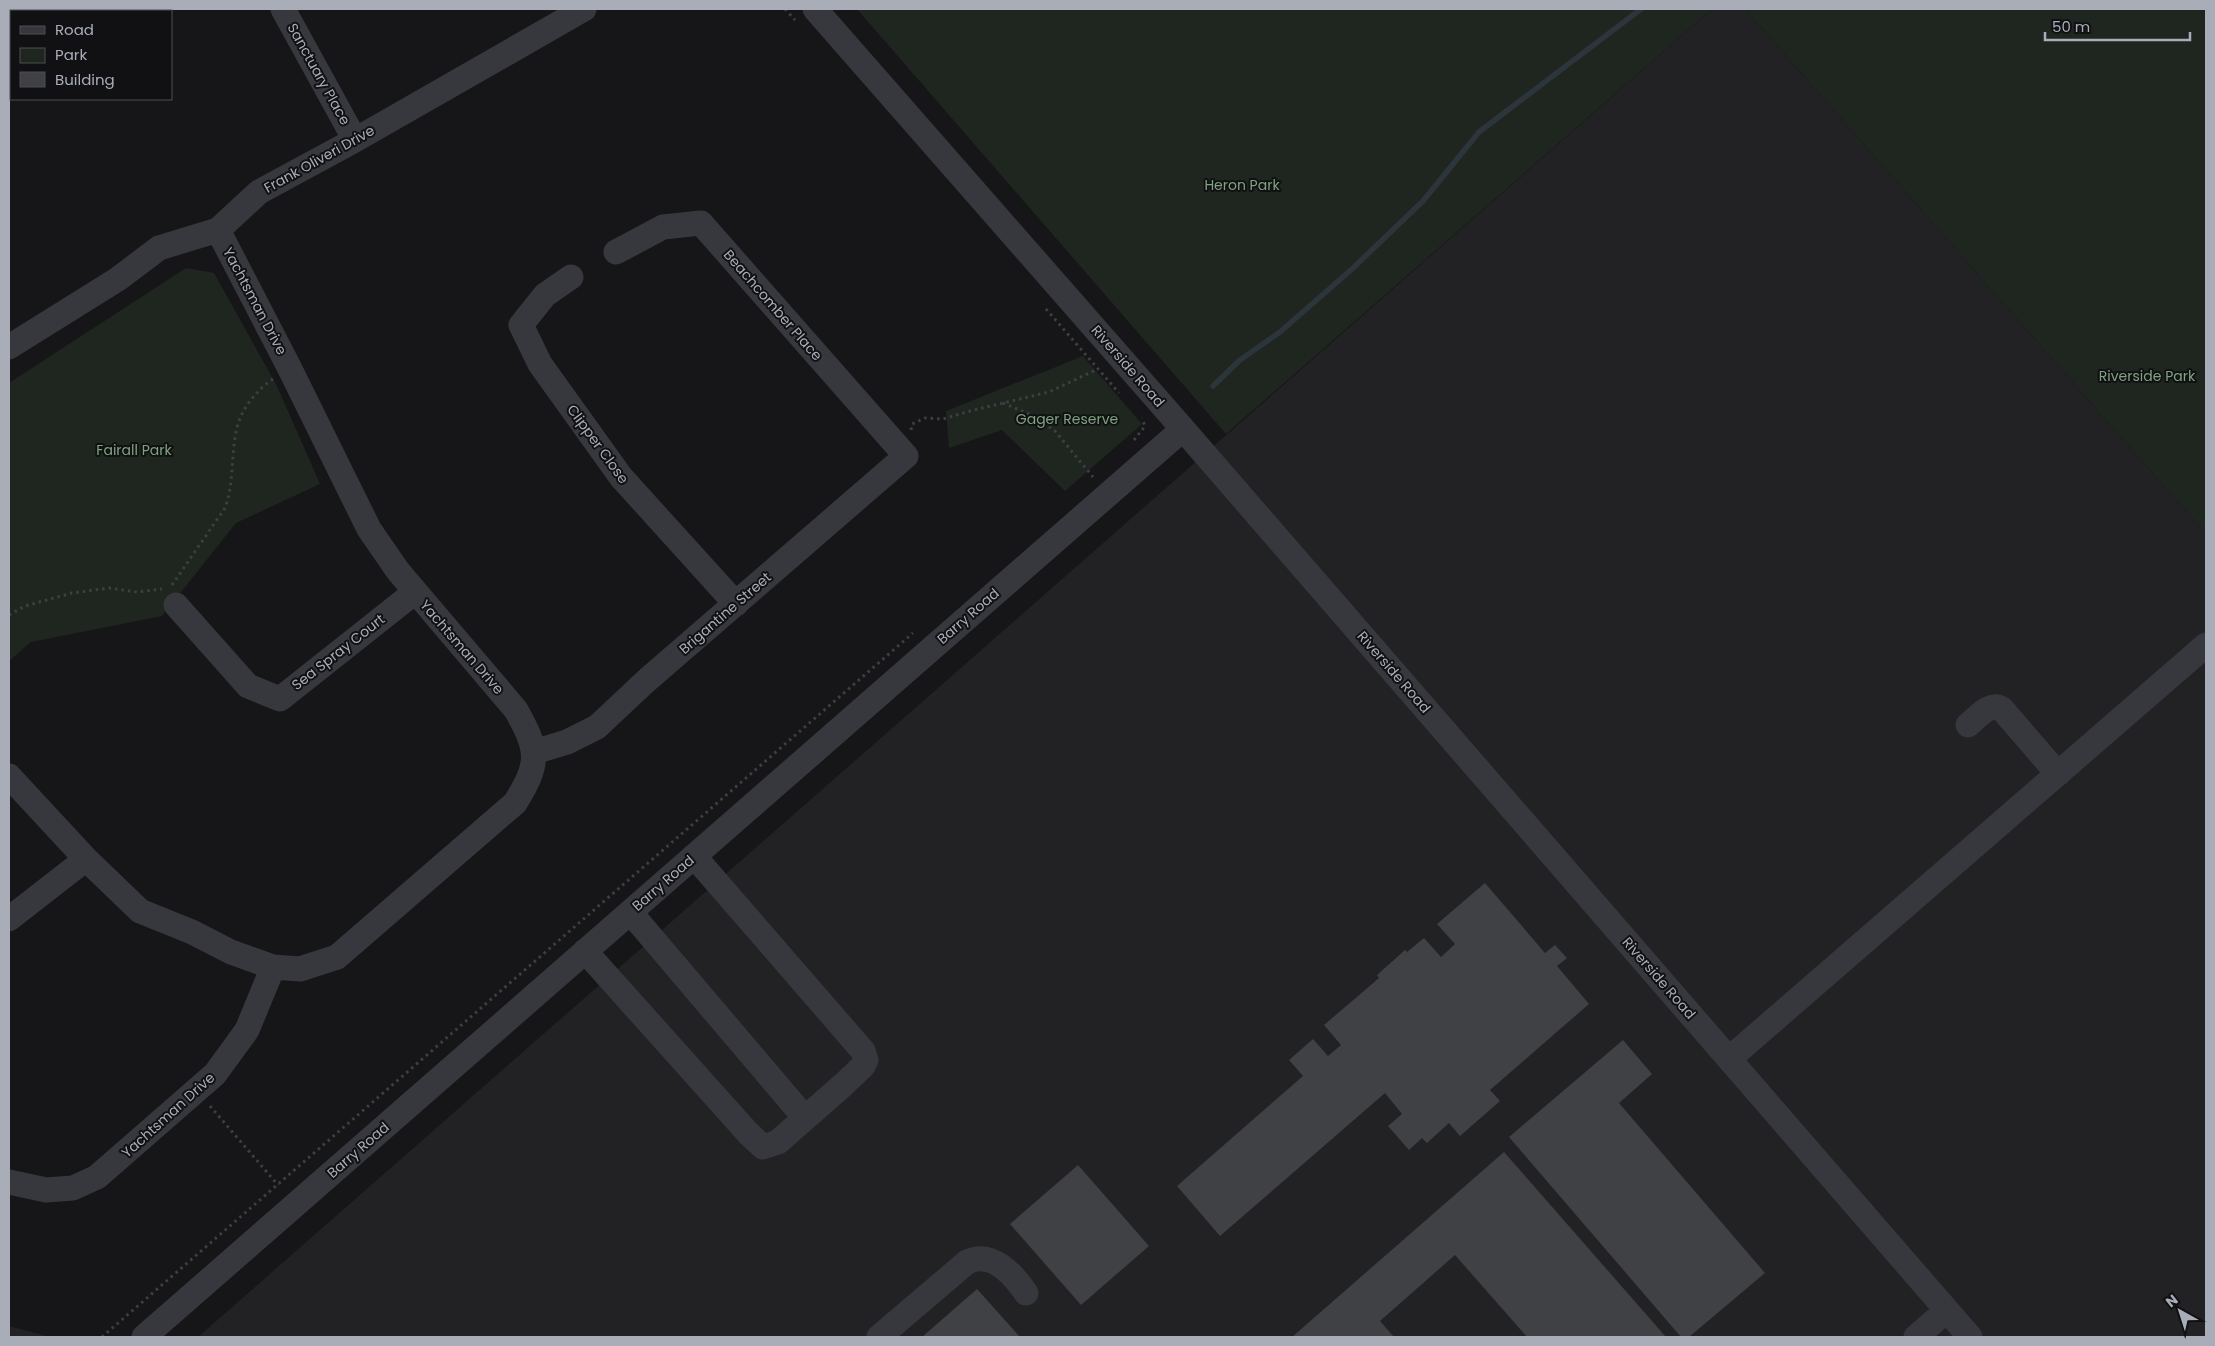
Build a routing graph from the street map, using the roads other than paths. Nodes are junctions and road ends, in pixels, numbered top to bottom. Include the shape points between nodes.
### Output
1 (283, 9) edge
2 (584, 9) edge
3 (815, 9) edge
4 (355, 140) junction
5 (218, 230) junction
6 (616, 252) dead end
7 (571, 277) dead end
8 (9, 346) edge
9 (1183, 429) junction
10 (906, 456) joint
11 (415, 592) junction
12 (736, 604) junction
13 (176, 605) dead end
14 (2206, 645) edge
15 (1968, 724) dead end
16 (534, 752) junction
17 (2058, 774) junction
18 (9, 776) edge
19 (694, 856) junction
20 (86, 859) junction
21 (630, 912) junction
22 (9, 919) edge
23 (585, 952) junction
24 (274, 967) junction
25 (1729, 1059) junction
26 (805, 1118) junction
27 (9, 1182) edge
28 (1026, 1293) dead end
29 (1946, 1311) junction
30 (144, 1337) edge
31 (878, 1337) edge
32 (1916, 1337) edge
33 (1970, 1337) edge

1 - 4 street, Sanctuary Place
2 - 4 street, Frank Oliveri Drive
3 - 9 street, Riverside Road
4 - 5 street, Frank Oliveri Drive via 259,192
5 - 8 street, Frank Oliveri Drive via 159,248 118,280
5 - 11 street, Yachtsman Drive via 369,529
6 - 10 street, Beachcomber Place via 663,227 701,223
7 - 12 street, Clipper Close via 545,295 521,325 540,364 621,477
9 - 19 street, Barry Road
9 - 25 street, Riverside Road
10 - 12 street, Brigantine Street
11 - 13 street, Sea Spray Court via 280,698 248,686
11 - 16 street, Yachtsman Drive via 516,710 528,730
12 - 16 street, Brigantine Street via 598,726 566,742
14 - 17 street
15 - 17 street via 1992,706 1997,706
16 - 24 street, Yachtsman Drive via 530,779 515,803 337,957 300,968
17 - 25 street
18 - 20 street, Yachtsman Drive
19 - 21 street, Barry Road
19 - 26 street via 863,1051 866,1060 863,1066
20 - 22 street
20 - 24 street, Yachtsman Drive via 140,911 231,952
21 - 23 street, Barry Road
21 - 26 street
23 - 26 street via 763,1147 778,1142
23 - 30 street, Barry Road
24 - 27 street, Yachtsman Drive via 247,1030 215,1074 96,1177 72,1188 46,1190
25 - 29 street, Riverside Road
28 - 31 street via 1001,1267 987,1258 977,1257
29 - 32 street
29 - 33 street, Riverside Road

